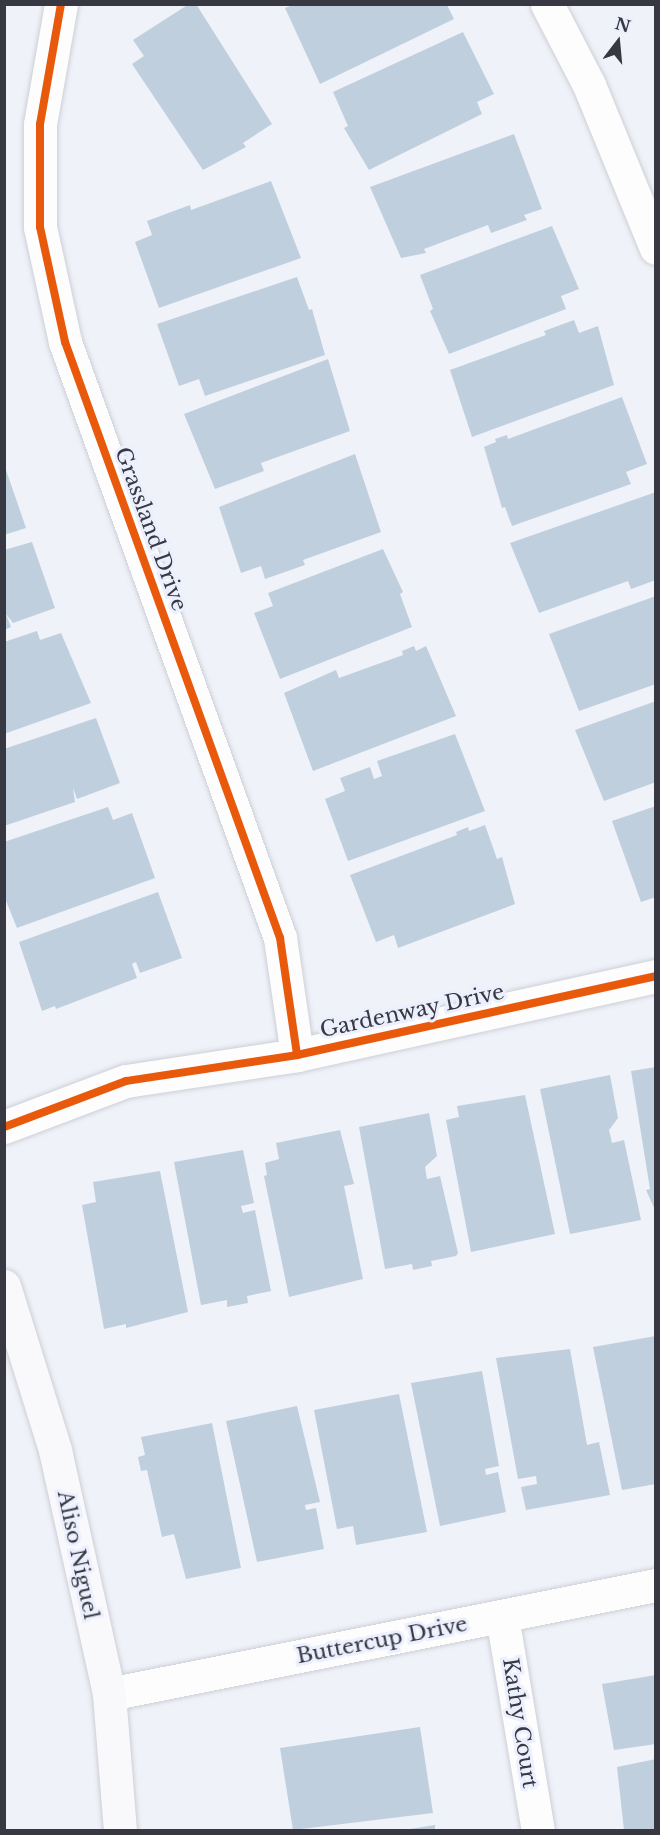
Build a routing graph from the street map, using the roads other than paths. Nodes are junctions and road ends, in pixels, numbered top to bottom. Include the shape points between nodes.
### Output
1 (61, 4) edge
2 (547, 4) edge
3 (656, 248) edge
4 (656, 976) edge
5 (297, 1055) junction
6 (4, 1127) edge
7 (4, 1286) edge
8 (656, 1585) edge
9 (502, 1616) junction
10 (109, 1694) junction
11 (120, 1830) edge
12 (538, 1830) edge

1 - 5 street, Grassland Drive via 40,124 40,227 65,342 280,938
2 - 3 street via 589,85
4 - 5 street, Gardenway Drive
5 - 6 street, Gardenway Drive via 126,1082
7 - 10 street, Aliso Niguel via 55,1450
8 - 9 street, Buttercup Drive
9 - 10 street, Buttercup Drive
9 - 12 street, Kathy Court
10 - 11 street, Aliso Niguel

